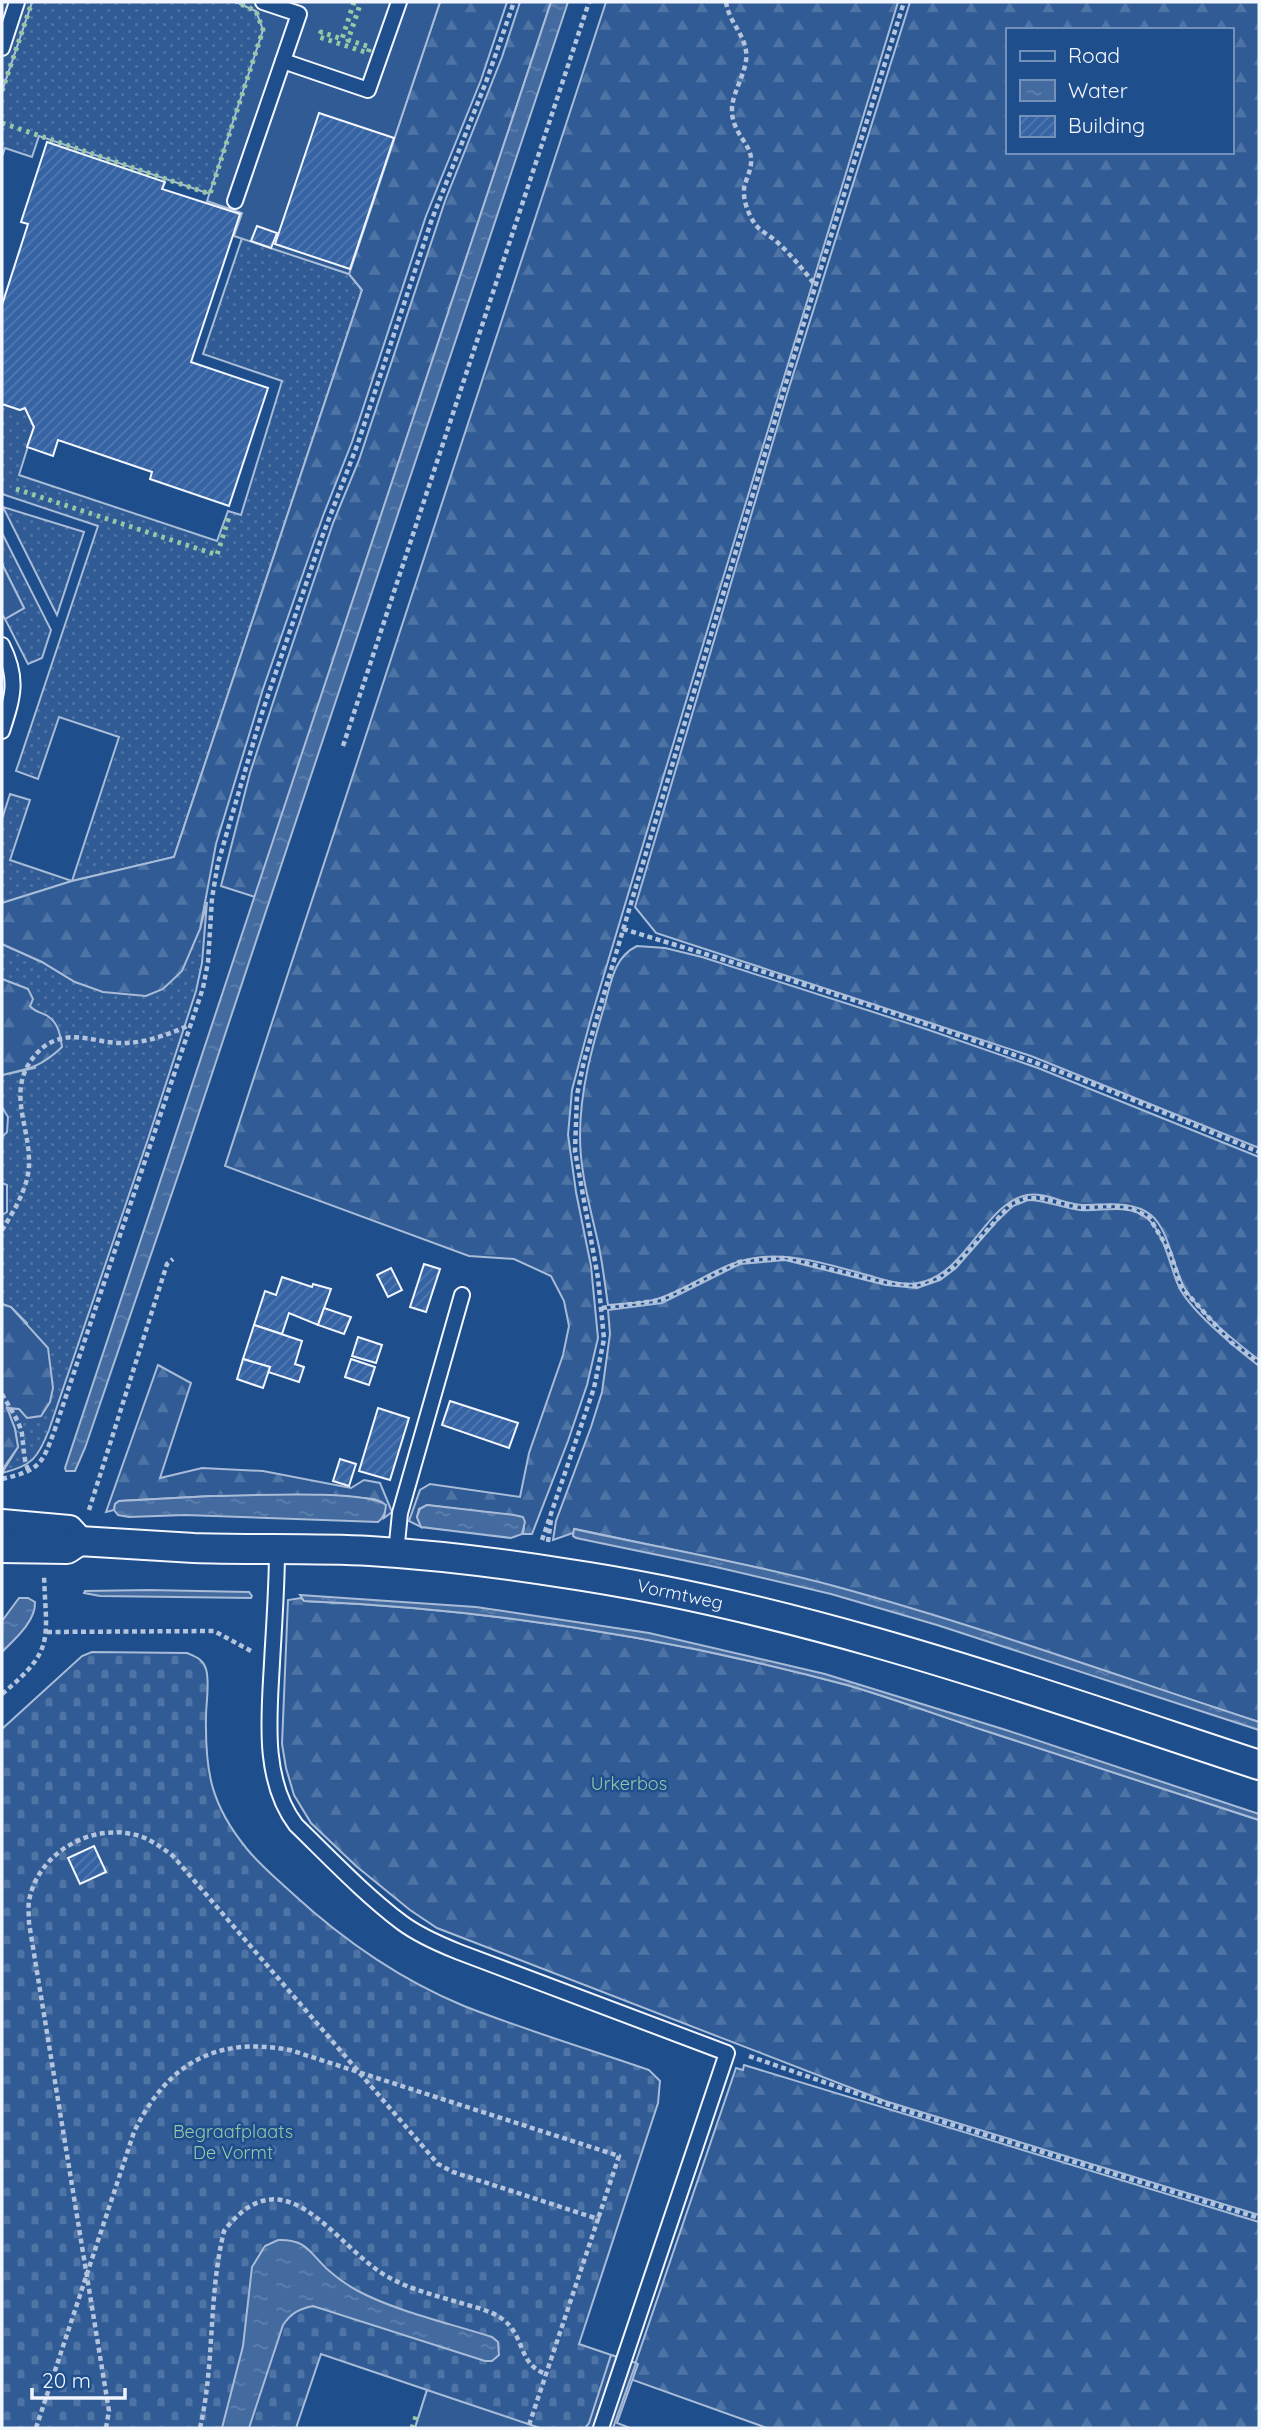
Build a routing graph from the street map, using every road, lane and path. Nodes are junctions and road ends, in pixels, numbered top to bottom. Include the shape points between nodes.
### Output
1 (18, 2) edge
2 (263, 2) edge
3 (398, 2) edge
4 (514, 2) edge
5 (589, 2) edge
6 (726, 2) edge
7 (904, 2) edge
8 (2, 48) edge
9 (283, 61) junction
10 (235, 201) dead end
11 (815, 285) junction
12 (2, 645) edge
13 (2, 731) edge
14 (342, 746) dead end
15 (623, 929) junction
16 (191, 1024) junction
17 (1259, 1152) edge
18 (2, 1230) edge
19 (173, 1259) dead end
20 (462, 1295) dead end
21 (602, 1308) junction
22 (1259, 1363) edge
23 (2, 1394) edge
24 (29, 1472) junction
25 (2, 1479) edge
26 (2, 1524) edge
27 (79, 1541) junction
28 (2, 1548) edge
29 (277, 1550) junction
30 (396, 1553) junction
31 (536, 1562) junction
32 (43, 1571) dead end
33 (47, 1632) junction
34 (272, 1665) junction
35 (2, 1694) edge
36 (1259, 1765) edge
37 (727, 2053) junction
38 (361, 2074) junction
39 (1259, 2218) edge
40 (598, 2219) junction
41 (87, 2275) junction
42 (546, 2374) junction
43 (36, 2428) edge
44 (106, 2428) edge
45 (200, 2428) edge
46 (528, 2428) edge
47 (601, 2428) edge

1 - 8 lane
2 - 9 lane via 299,14
3 - 9 lane via 368,90
4 - 16 path via 432,219 262,713 218,863 208,962
5 - 14 path
6 - 11 path via 747,55 732,111 734,125 752,155 744,187 746,207 756,227 798,262
7 - 11 path
9 - 10 lane
11 - 15 path
12 - 13 lane via 14,680
15 - 17 path via 1012,1054
15 - 21 path via 584,1062 574,1121
16 - 18 path via 145,1042 72,1037 44,1046 35,1055 20,1087 27,1177
16 - 24 path via 55,1429 45,1456
19 - 27 path via 167,1264
20 - 30 lane via 400,1513
21 - 22 path via 661,1300 739,1262 763,1259 785,1258 917,1286 955,1266 1012,1204 1041,1198 1080,1208 1132,1209 1149,1217 1170,1252 1182,1288 1232,1343
21 - 31 path via 604,1339 594,1388
23 - 24 path via 22,1434
24 - 25 path
26 - 27 street, Vormtweg via 69,1530
27 - 28 street, Vormtweg via 67,1549
27 - 29 street, Vormtweg
29 - 30 street, Vormtweg
29 - 34 lane
30 - 31 street, Vormtweg
31 - 36 street, Vormtweg via 819,1626
32 - 33 path
33 - 34 path via 214,1631
33 - 35 path via 37,1658
34 - 37 lane via 271,1754 286,1812 367,1894 402,1923 441,1945
37 - 39 path
37 - 47 lane
38 - 40 path via 446,2169
38 - 40 path via 619,2156
38 - 41 path via 290,2050 245,2045 195,2061 177,2073 145,2108 134,2132
38 - 41 path via 166,1850 142,1837 107,1833 89,1836 56,1854 33,1887 29,1923
40 - 42 path
41 - 43 path
41 - 44 path via 109,2411
42 - 45 path via 530,2366 515,2332 501,2318 390,2278 314,2216 272,2198 252,2206 224,2231
42 - 46 path

